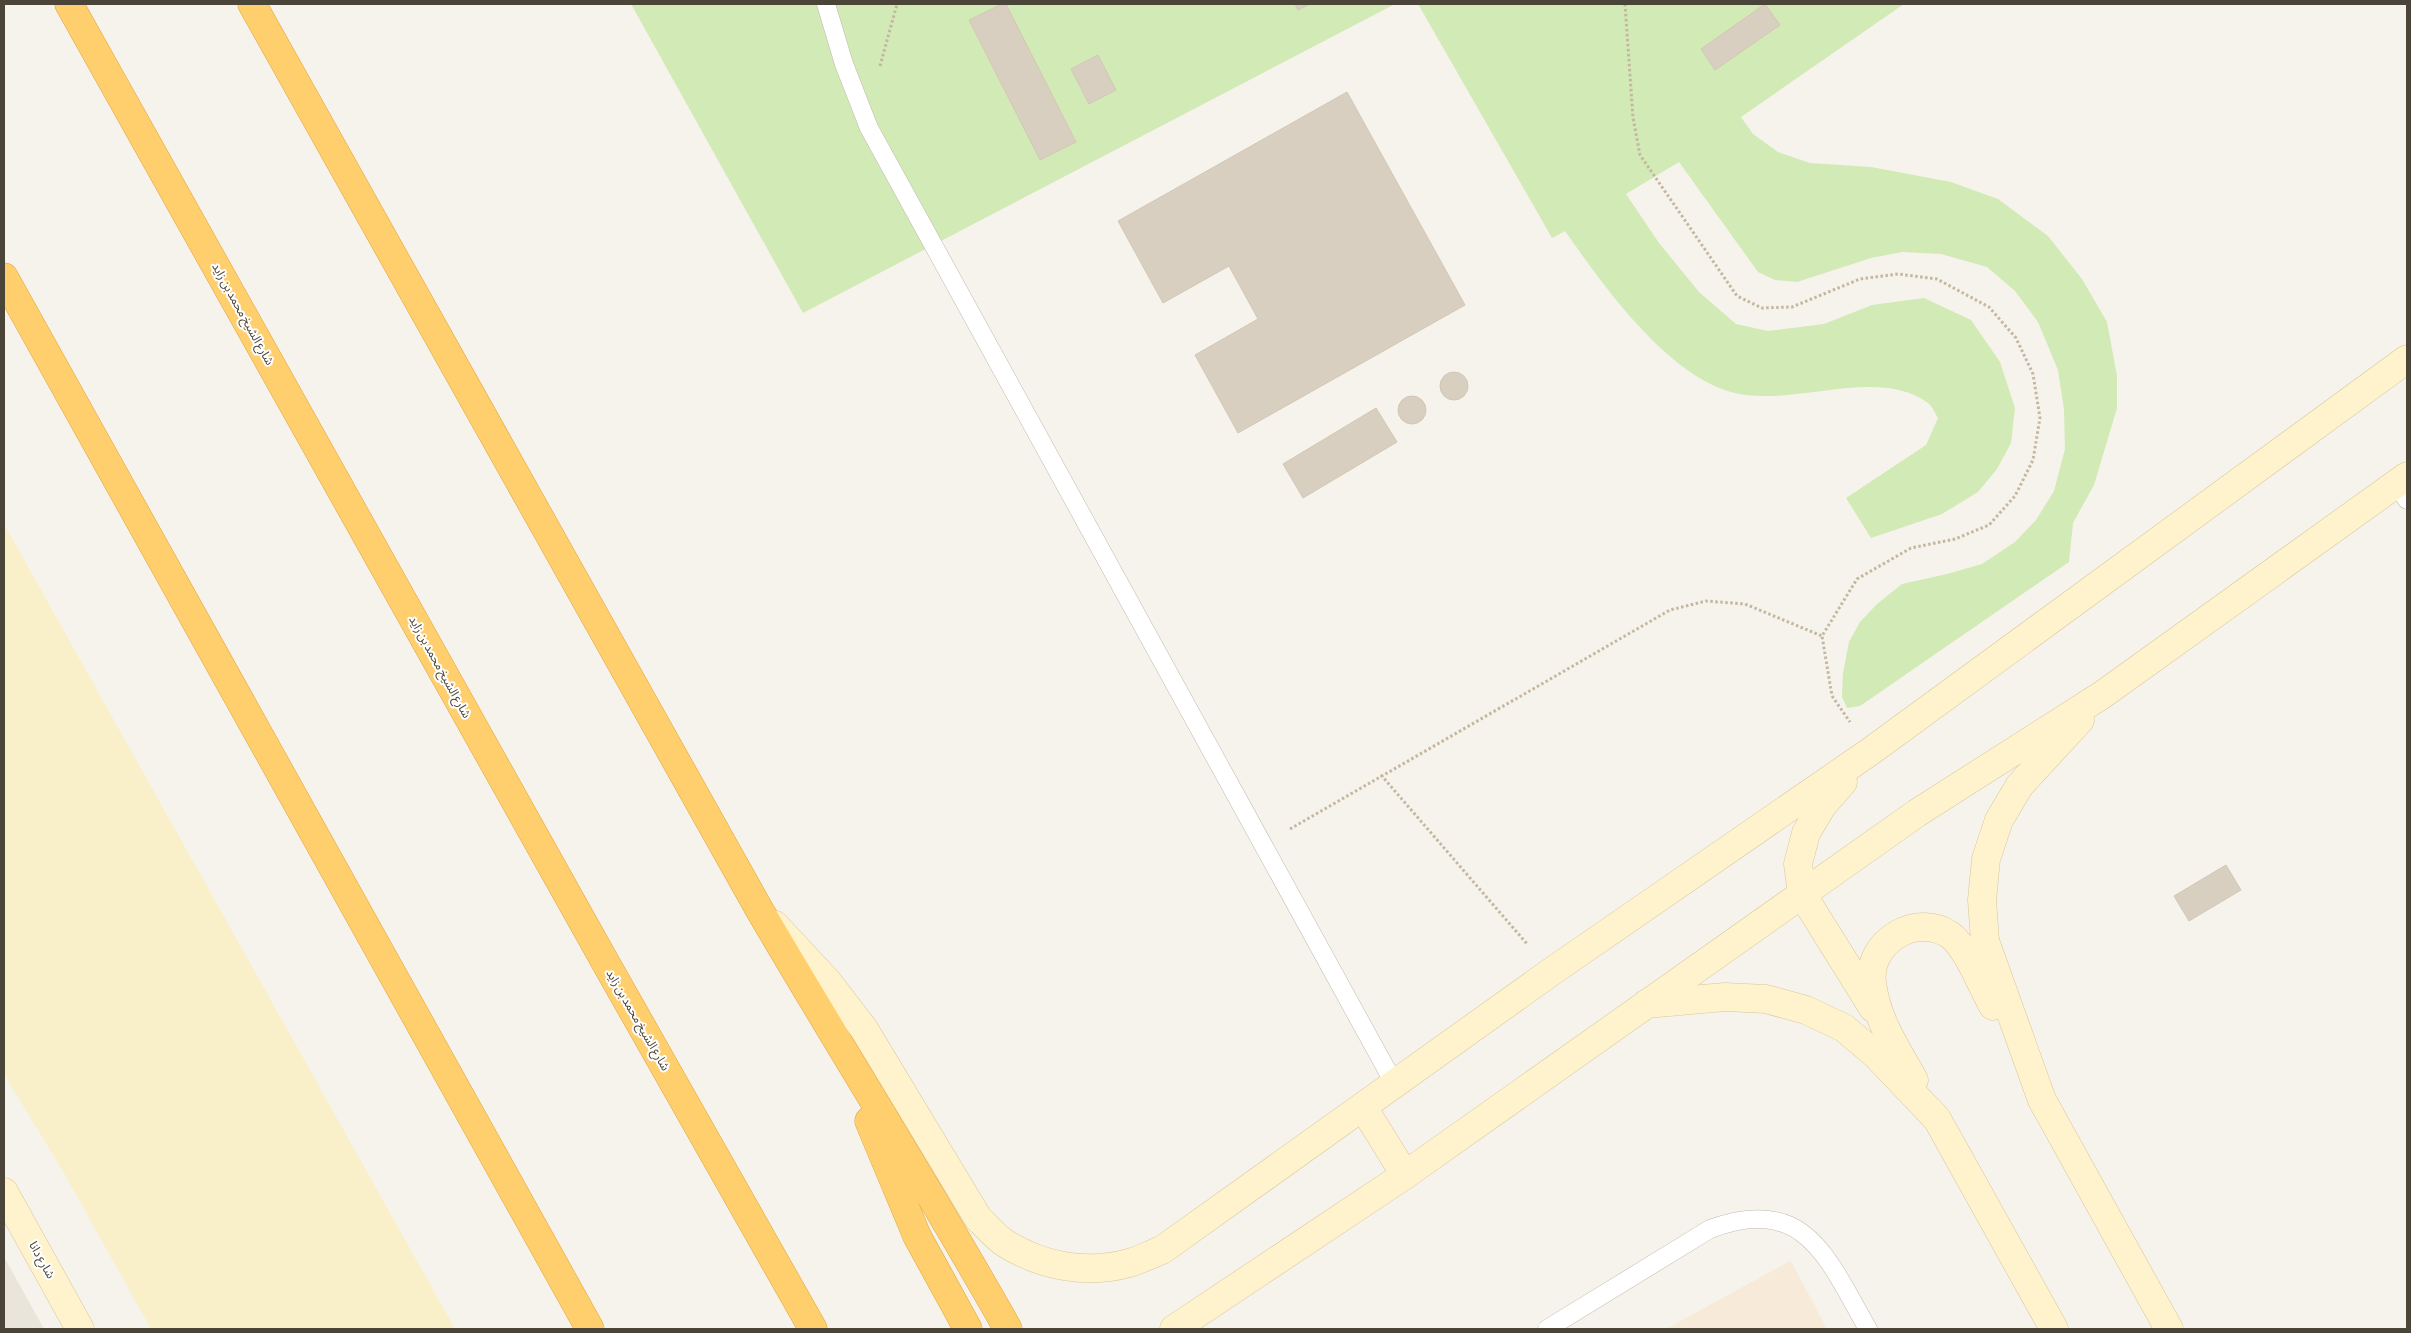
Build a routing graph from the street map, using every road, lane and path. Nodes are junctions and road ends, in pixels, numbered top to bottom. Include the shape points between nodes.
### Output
1 (69, 4) edge
2 (252, 4) edge
3 (826, 4) edge
4 (897, 4) edge
5 (1626, 4) edge
6 (879, 72) dead end
7 (4, 277) edge
8 (2407, 360) edge
9 (2403, 487) edge
10 (1822, 636) junction
11 (2102, 695) junction
12 (1870, 751) junction
13 (1381, 775) junction
14 (1264, 844) junction
15 (1802, 894) junction
16 (760, 909) junction
17 (1551, 972) junction
18 (1645, 1004) junction
19 (1880, 1018) junction
20 (834, 1037) junction
21 (1394, 1083) junction
22 (2042, 1100) junction
23 (1363, 1107) junction
24 (1937, 1119) junction
25 (1405, 1175) junction
26 (4, 1192) edge
27 (80, 1329) edge
28 (590, 1329) edge
29 (813, 1329) edge
30 (968, 1329) edge
31 (1008, 1329) edge
32 (1174, 1329) edge
33 (1547, 1329) edge
34 (1868, 1329) edge
35 (2054, 1329) edge
36 (2169, 1329) edge

1 - 29 highway, شارع الشيخ محمد بن زايد
2 - 16 highway
3 - 14 lane via 868,128
4 - 6 path
5 - 10 path via 1633,118 1640,155 1737,296 1762,308 1792,307 1860,279 1898,274 1938,279 1988,307 2016,338 2033,374 2040,418 2033,460 2016,496 1989,525 1955,539 1911,548 1858,579
7 - 28 highway
8 - 12 street
9 - 11 street
10 - 12 path via 1832,696
10 - 13 path via 1745,604 1706,601 1670,610
11 - 15 street via 1986,767
11 - 22 street via 2020,785 1999,820 1986,859 1982,900 1985,941
12 - 15 street via 1822,806 1806,833 1798,864
12 - 17 street
13 - 14 path
13 - 17 path
14 - 21 lane
15 - 18 street
15 - 19 street
16 - 20 highway
16 - 23 street via 828,982 864,1029 978,1218 1002,1241 1030,1257 1062,1266 1096,1269 1130,1263 1162,1250
17 - 21 street
18 - 24 street via 1725,997 1766,999 1806,1010 1844,1028 1876,1054
18 - 25 street
19 - 22 street via 1872,981 1875,964 1883,948 1893,936 1907,928 1938,928 1962,948
19 - 24 street
20 - 30 highway via 917,1236
20 - 31 highway
21 - 23 street
22 - 36 street
23 - 25 street
24 - 35 street
25 - 32 street
26 - 27 street, شارع دانا
33 - 34 lane via 1710,1229 1733,1220 1757,1218 1777,1221 1802,1231 1822,1251

